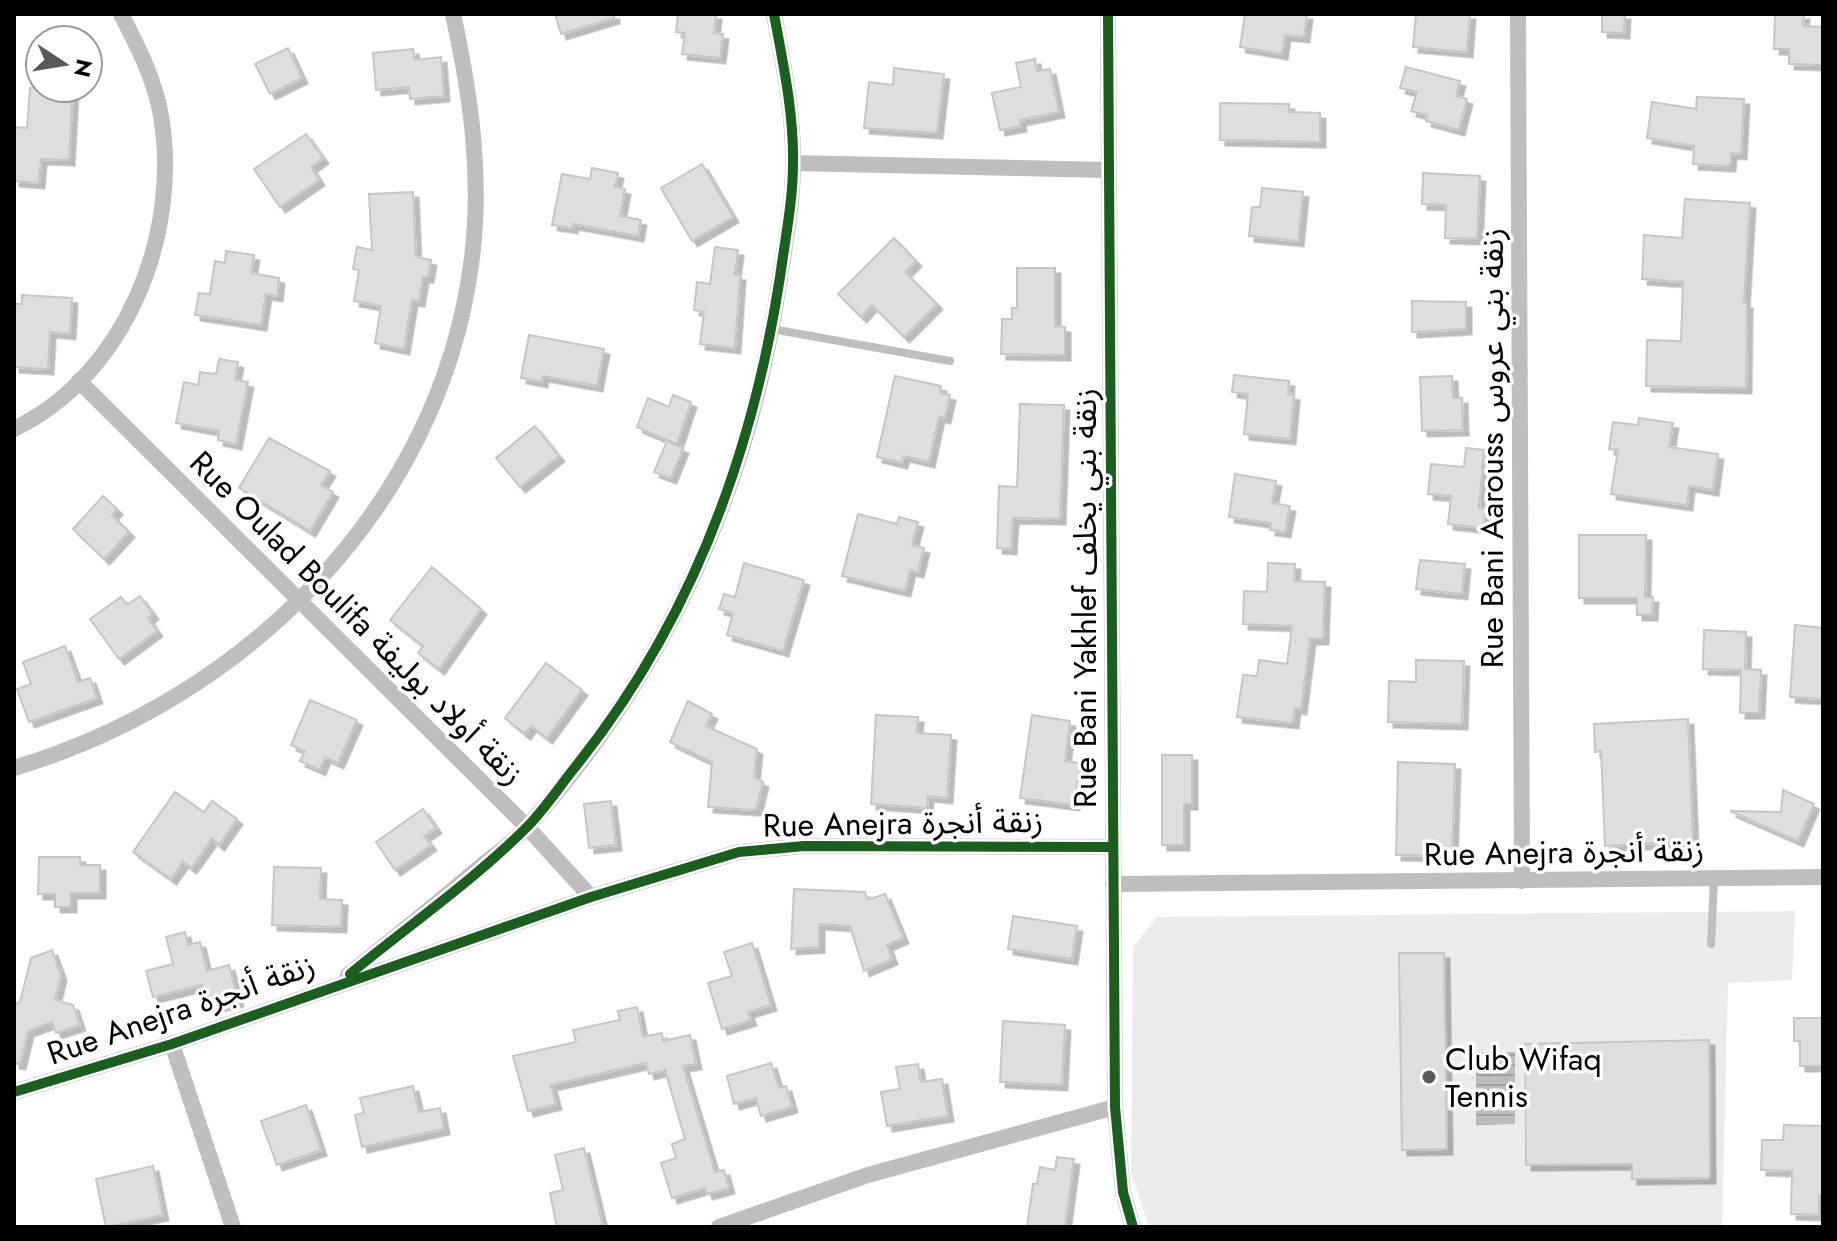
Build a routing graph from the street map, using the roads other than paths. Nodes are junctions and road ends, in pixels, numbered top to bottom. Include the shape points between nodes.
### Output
1 (121, 14) edge
2 (453, 14) edge
3 (774, 14) edge
4 (1108, 14) edge
5 (1518, 14) edge
6 (793, 163) junction
7 (1108, 170) junction
8 (772, 329) junction
9 (950, 361) dead end
10 (79, 381) junction
11 (14, 429) edge
12 (300, 603) junction
13 (14, 768) edge
14 (527, 827) junction
15 (1112, 847) junction
16 (1823, 877) edge
17 (1714, 878) junction
18 (1522, 881) junction
19 (1113, 884) junction
20 (591, 897) junction
21 (1711, 944) dead end
22 (337, 984) junction
23 (172, 1044) junction
24 (14, 1092) edge
25 (1115, 1107) junction
26 (233, 1227) edge
27 (719, 1227) edge
28 (1133, 1227) edge

1 - 10 street via 145,60 161,115 166,173 160,230 143,285 116,336
2 - 12 street via 476,167 472,265 460,318 439,391 395,480
3 - 6 street
4 - 7 street, Rue Bani Yakhlef زنقة بني يخلف
5 - 18 street, Rue Bani Aarouss زنقة بني عروس
6 - 7 street
6 - 8 street
7 - 15 street, Rue Bani Yakhlef زنقة بني يخلف
8 - 9 lane
8 - 14 street via 743,448 698,571 633,689
10 - 11 street
10 - 12 street, Rue Oulad Boulifa زنقة أولاد بوليفة
12 - 13 street via 214,674 153,711 71,751
12 - 14 street, Rue Oulad Boulifa زنقة أولاد بوليفة
14 - 20 street, Rue Oulad Boulifa زنقة أولاد بوليفة
14 - 22 street
15 - 19 street, Rue Bani Yakhlef زنقة بني يخلف
15 - 20 street, Rue Anejra زنقة أنجرة via 773,847 739,852
16 - 17 street, Rue Anejra زنقة أنجرة
17 - 18 street, Rue Anejra زنقة أنجرة
17 - 21 lane
18 - 19 street, Rue Anejra زنقة أنجرة
19 - 25 street, Rue Bani Yakhlef زنقة بني يخلف
20 - 22 street, Rue Anejra زنقة أنجرة
22 - 23 street, Rue Anejra زنقة أنجرة
23 - 24 street, Rue Anejra زنقة أنجرة
23 - 26 street
25 - 27 street via 868,1175
25 - 28 street, Rue Bani Yakhlef زنقة بني يخلف via 1123,1192

